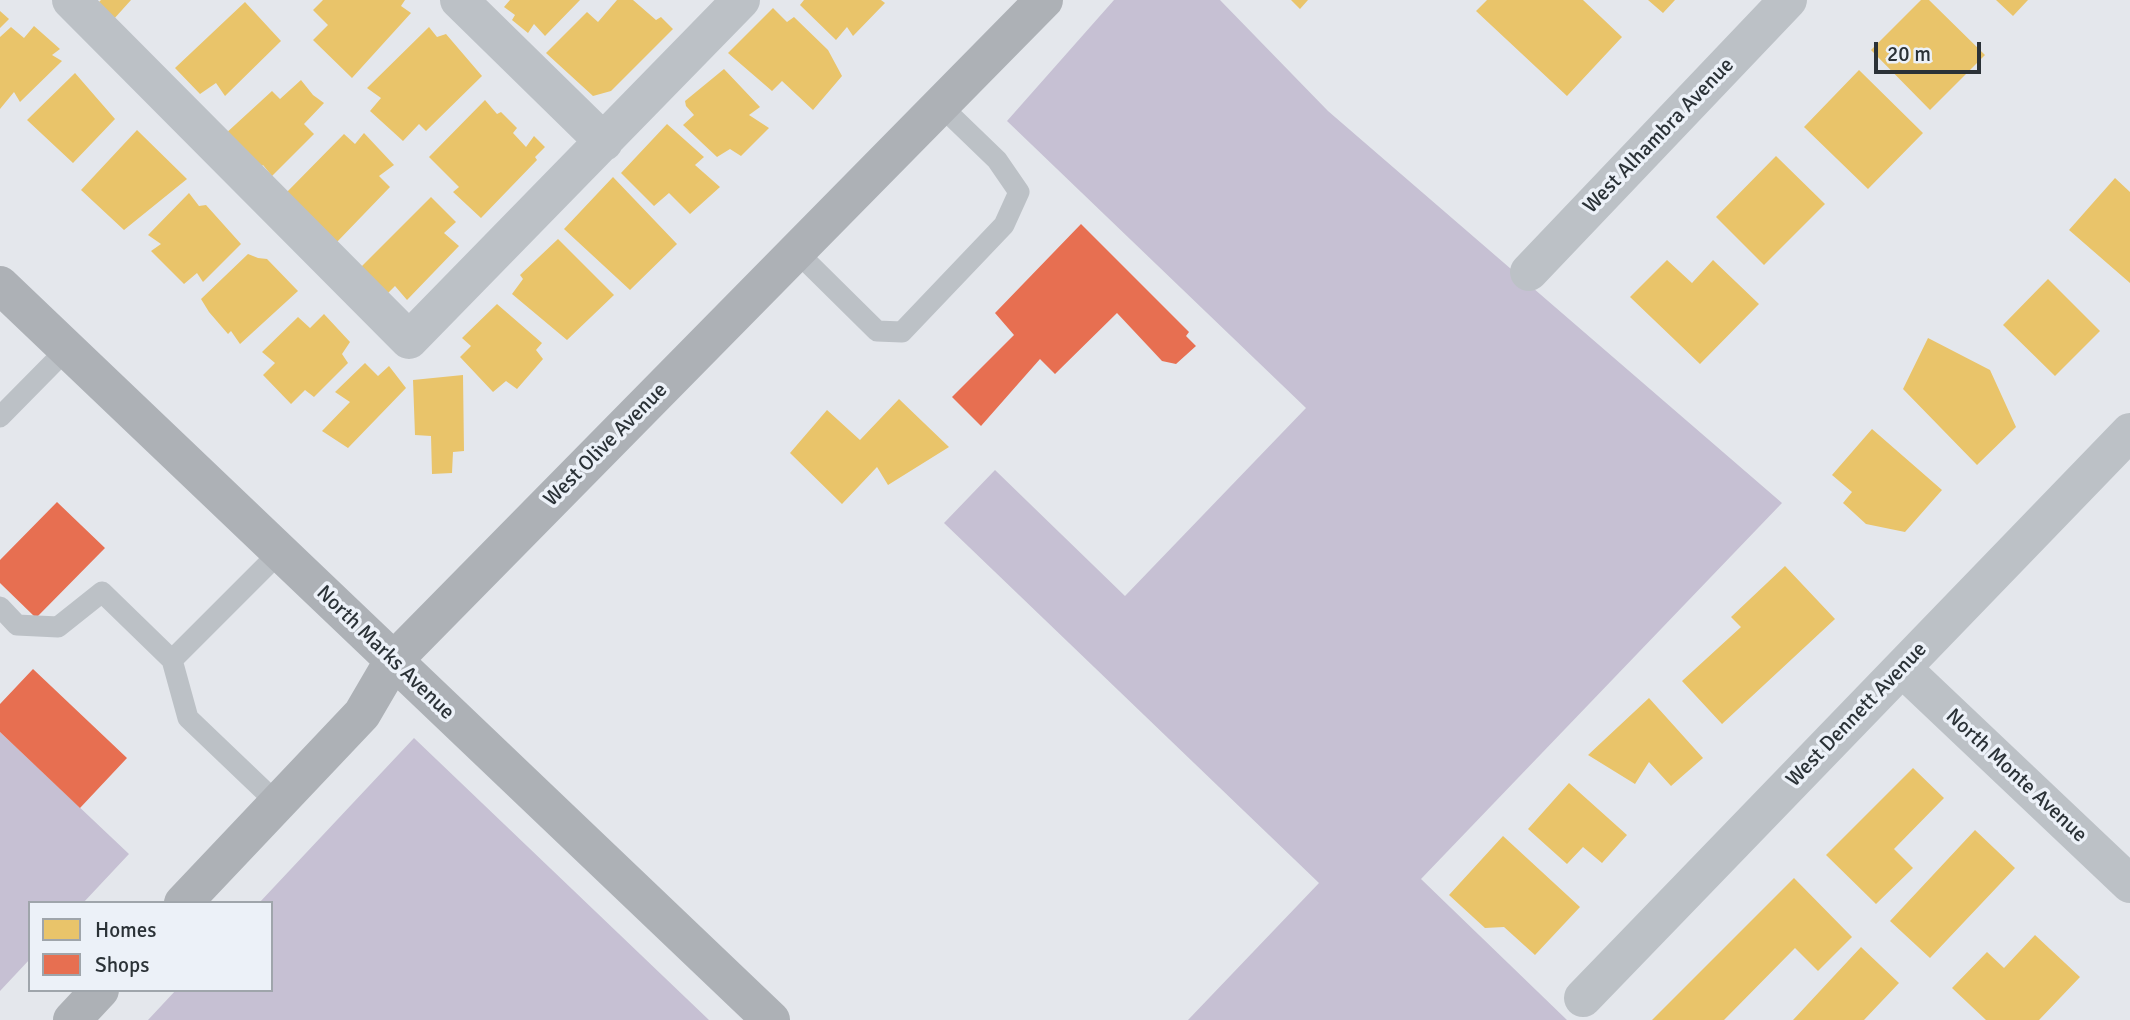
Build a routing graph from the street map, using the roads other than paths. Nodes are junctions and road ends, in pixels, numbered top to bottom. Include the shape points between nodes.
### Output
1 (71, 0) edge
2 (459, 0) edge
3 (741, 0) edge
4 (1044, 0) edge
5 (1788, 0) edge
6 (940, 105) junction
7 (604, 142) junction
8 (796, 251) junction
9 (1530, 272) dead end
10 (0, 285) edge
11 (67, 349) junction
12 (0, 417) edge
13 (2130, 432) edge
14 (280, 552) junction
15 (0, 607) edge
16 (172, 660) junction
17 (393, 661) junction
18 (1902, 668) junction
19 (277, 803) junction
20 (2130, 884) edge
21 (185, 901) edge
22 (98, 992) edge
23 (1583, 998) dead end
24 (72, 1020) edge
25 (771, 1020) edge

1 - 7 street via 409,340
2 - 7 street
3 - 7 street
4 - 6 main road, West Olive Avenue
5 - 9 street, West Alhambra Avenue
6 - 8 main road, West Olive Avenue
6 - 8 lane via 997,160 1019,192 1004,225 902,332 877,331
8 - 17 main road, West Olive Avenue
10 - 11 main road, North Marks Avenue
11 - 12 lane
11 - 14 main road, North Marks Avenue
13 - 18 street, West Dennett Avenue
14 - 16 lane
14 - 17 main road, North Marks Avenue
15 - 16 lane via 17,625 58,628 103,592
16 - 19 lane via 188,718
17 - 19 main road, West Olive Avenue via 362,714
17 - 25 main road, North Marks Avenue
18 - 20 street, North Monte Avenue
18 - 23 street, West Dennett Avenue
19 - 21 main road, West Olive Avenue
22 - 24 main road

